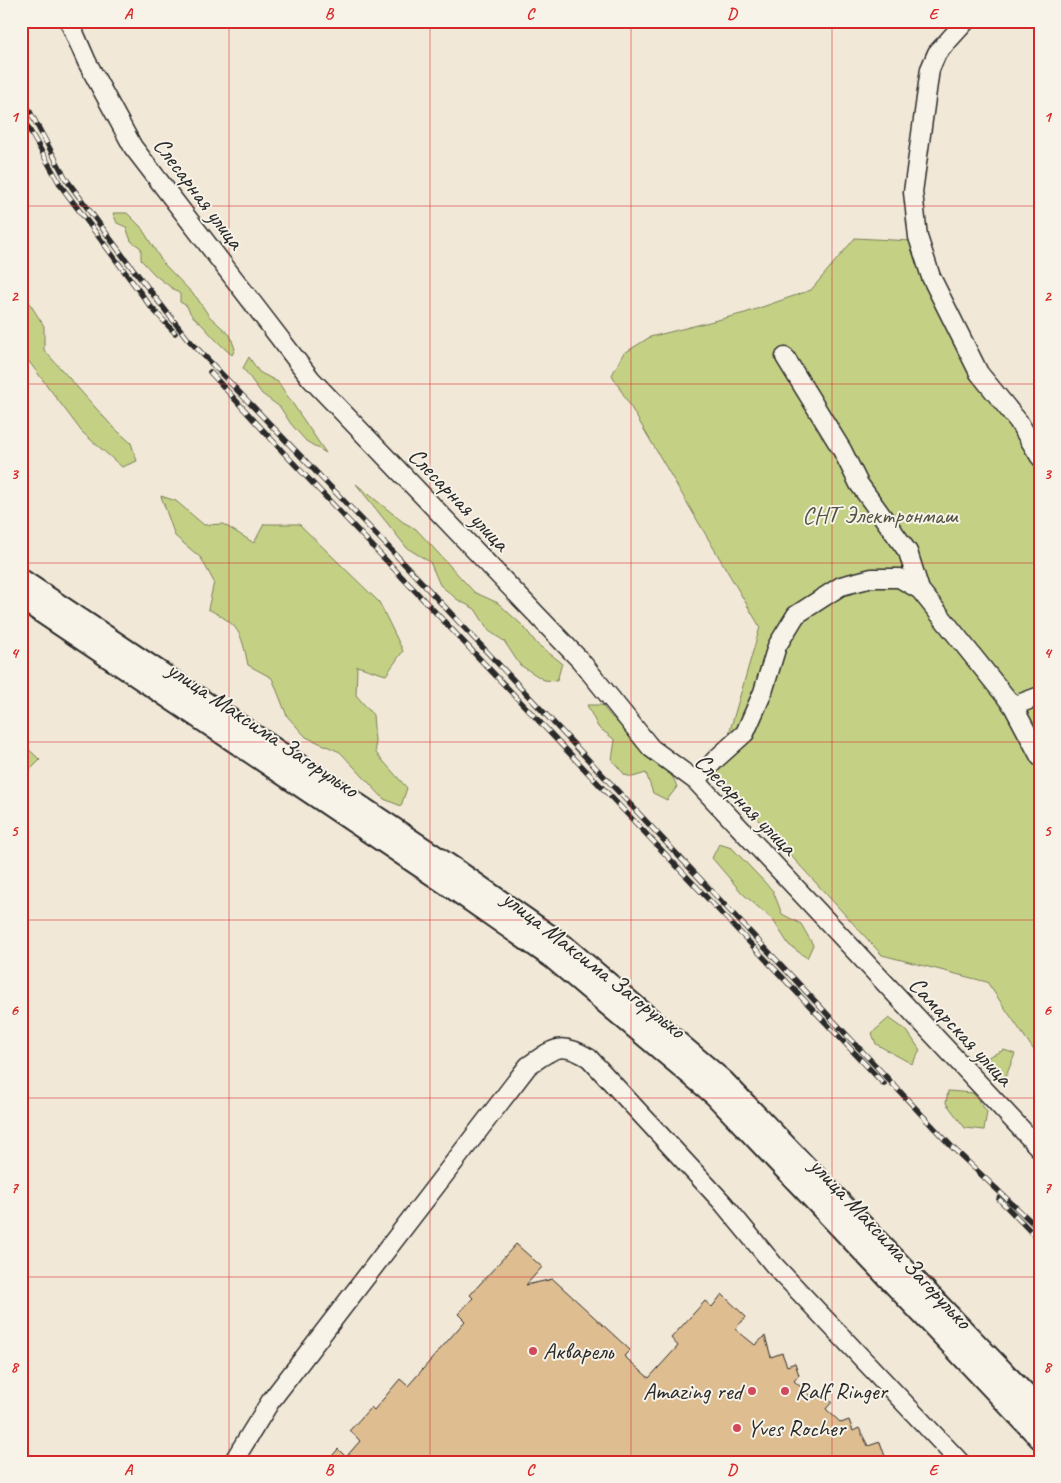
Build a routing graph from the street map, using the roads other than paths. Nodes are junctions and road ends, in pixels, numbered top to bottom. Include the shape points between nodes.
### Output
1 (69, 21) edge
2 (966, 21) edge
3 (785, 357) dead end
4 (1040, 457) edge
5 (21, 580) edge
6 (920, 590) junction
7 (21, 598) edge
8 (1040, 696) edge
9 (1013, 706) junction
10 (1040, 757) edge
11 (696, 781) junction
12 (868, 967) joint
13 (1040, 1149) edge
14 (1040, 1410) edge
15 (1040, 1438) edge
16 (233, 1462) edge
17 (960, 1462) edge

1 - 11 street, Слесарная улица via 87,62 133,147 310,379 580,660 651,748
2 - 4 street via 937,53 930,69 913,192 918,236 931,277 979,373 1018,421
3 - 6 street via 859,484 908,552
5 - 14 main road, улица Максима Загорулько via 564,946 723,1081
6 - 9 street
6 - 11 street via 899,578 872,578 841,586 796,615 777,646 763,692 745,733
7 - 15 main road, улица Максима Загорулько via 552,958 715,1095
8 - 9 street
9 - 10 street
11 - 12 street, Слесарная улица
12 - 13 street, Самарская улица
16 - 17 street via 270,1402 528,1066 550,1050 572,1048 589,1058 722,1202 774,1265

